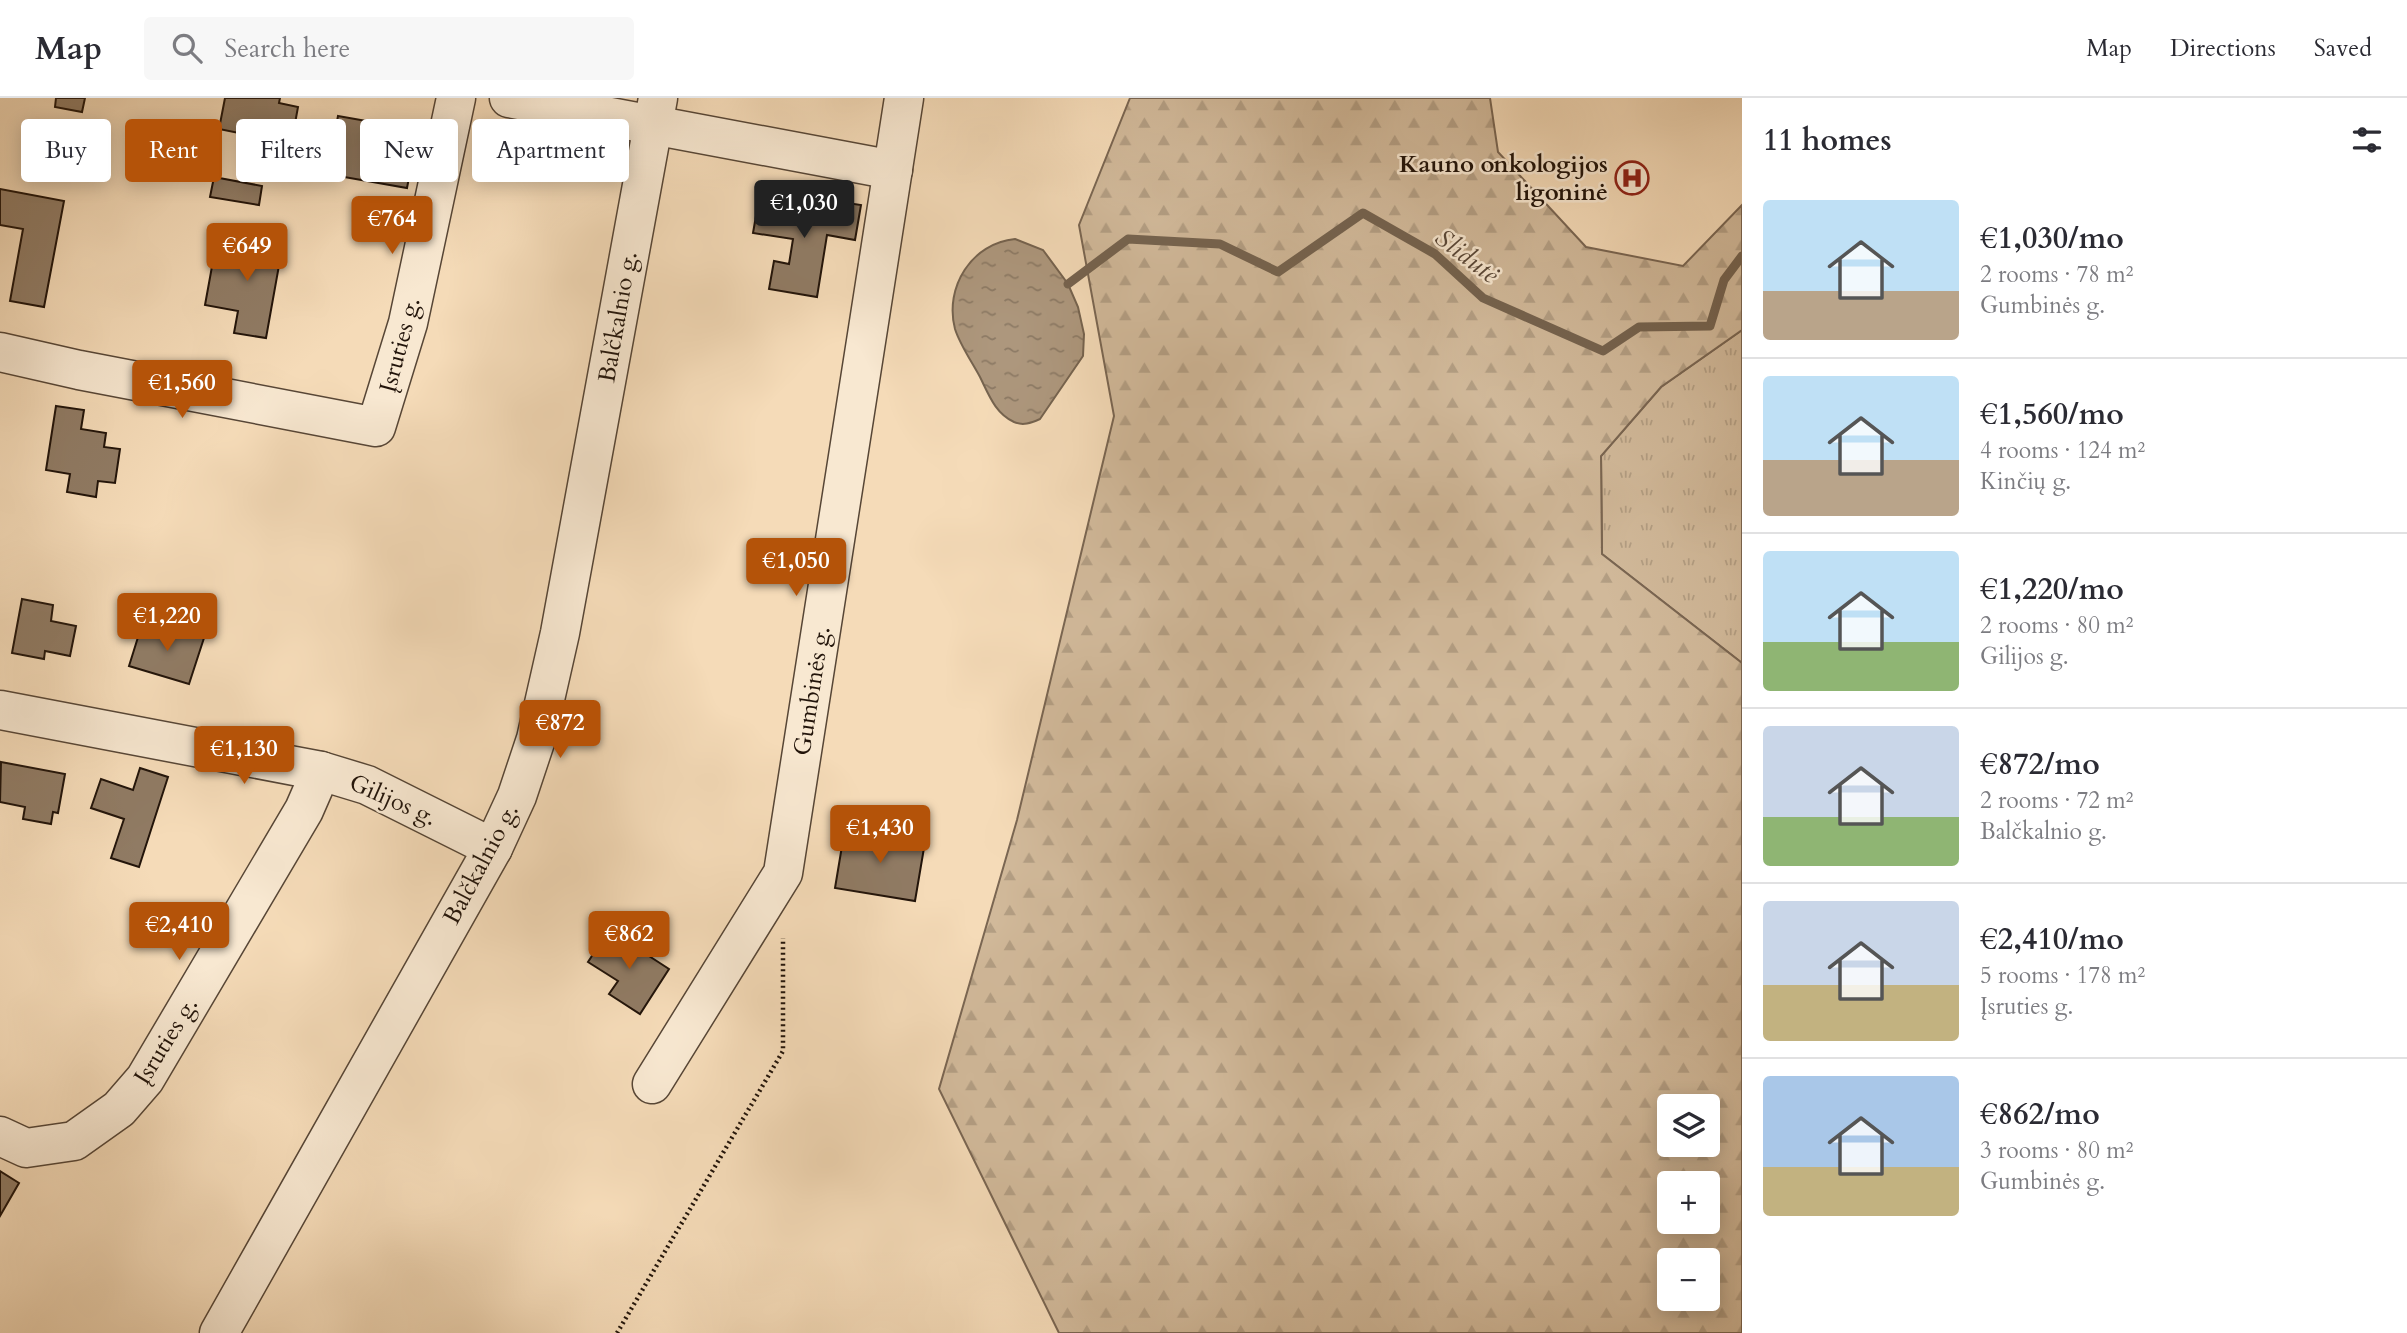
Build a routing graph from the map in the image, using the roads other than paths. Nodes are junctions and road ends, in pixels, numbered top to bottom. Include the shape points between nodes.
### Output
1 (456, 98) edge
2 (509, 98) edge
3 (904, 98) edge
4 (656, 111) edge
5 (893, 170) junction
6 (0, 352) edge
7 (0, 710) edge
8 (321, 771) junction
9 (493, 848) junction
10 (652, 1084) dead end
11 (13, 1142) edge
12 (219, 1333) edge

1 - 6 street, Įsruties g. via 408,323 376,427
2 - 4 street
3 - 5 street, Gumbinės g.
4 - 5 street
4 - 9 street, Balčkalnio g. via 560,633 536,739
5 - 10 street, Gumbinės g. via 783,873
7 - 8 street, Gilijos g.
8 - 9 street, Gilijos g. via 367,785
8 - 11 street, Įsruties g. via 303,810 145,1079 119,1109 74,1141
9 - 12 street, Balčkalnio g.

